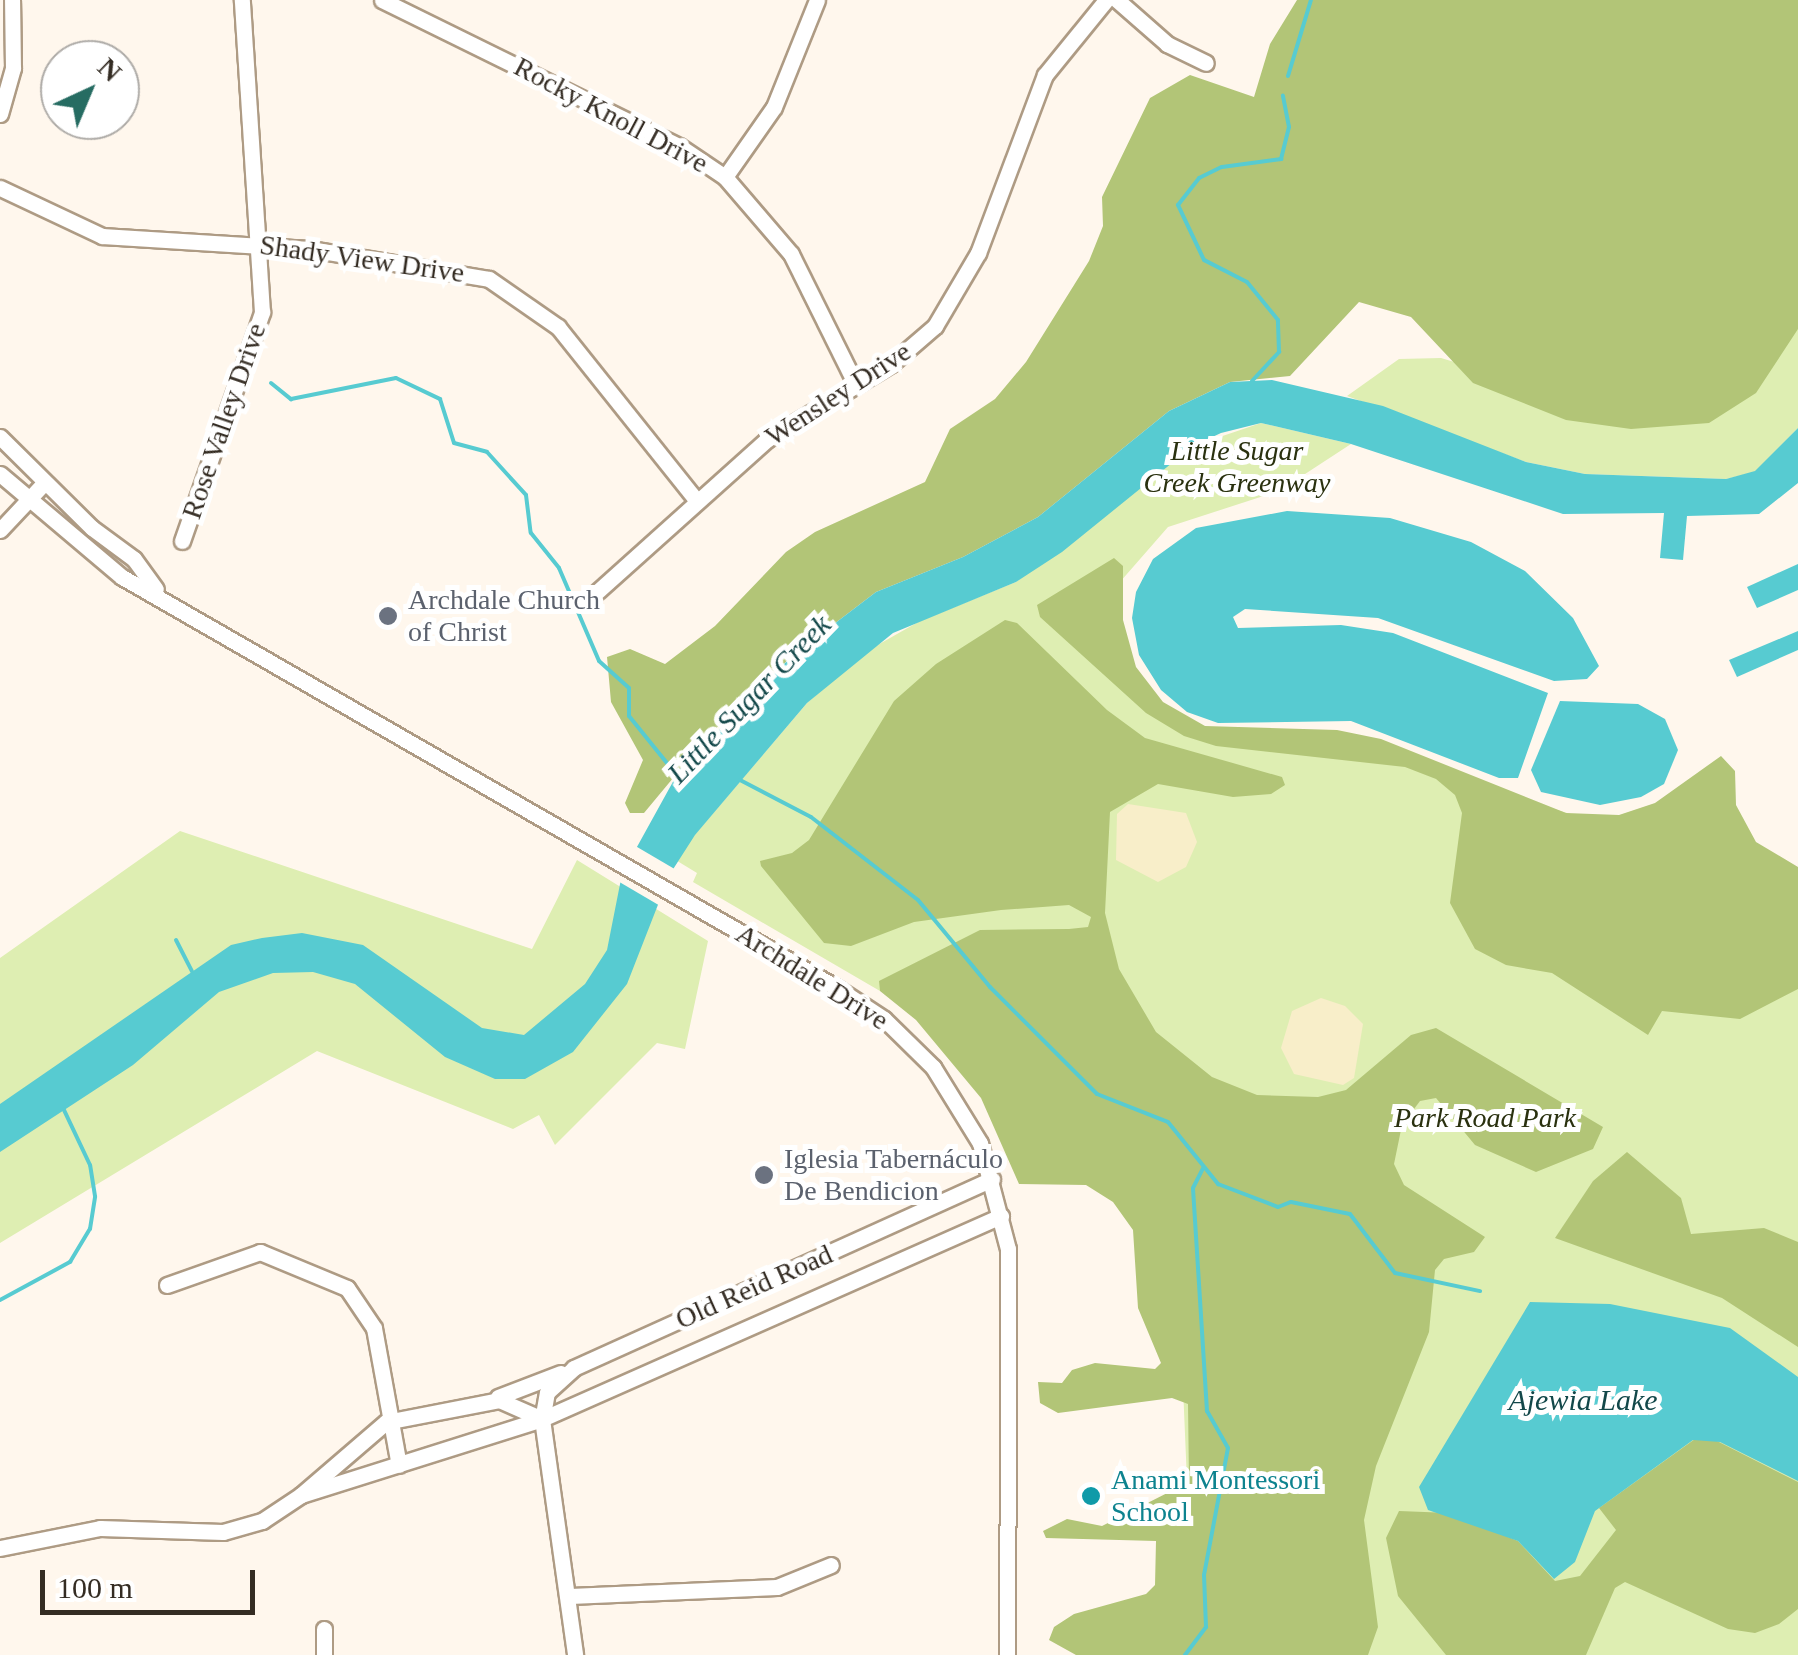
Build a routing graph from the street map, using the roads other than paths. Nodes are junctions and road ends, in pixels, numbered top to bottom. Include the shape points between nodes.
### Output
1 (12, 0) edge
2 (242, 0) edge
3 (382, 0) edge
4 (817, 0) edge
5 (1106, 0) edge
6 (1118, 0) edge
7 (1206, 63) dead end
8 (0, 114) edge
9 (725, 176) junction
10 (0, 188) edge
11 (260, 244) junction
12 (855, 383) junction
13 (0, 436) edge
14 (0, 474) edge
15 (44, 483) junction
16 (697, 500) junction
17 (26, 501) junction
18 (0, 530) edge
19 (182, 541) dead end
20 (158, 592) junction
21 (598, 592) dead end
22 (992, 1179) junction
23 (1002, 1216) junction
24 (167, 1285) dead end
25 (574, 1368) junction
26 (488, 1400) junction
27 (542, 1419) junction
28 (390, 1420) junction
29 (399, 1465) junction
30 (301, 1495) junction
31 (0, 1548) edge
32 (831, 1565) dead end
33 (570, 1596) junction
34 (324, 1628) dead end
35 (324, 1655) edge
36 (575, 1655) edge
37 (1006, 1655) edge

1 - 8 street via 14,68
2 - 11 street, Rose Valley Drive
3 - 9 street, Rocky Knoll Drive via 679,146
4 - 9 street via 774,107
5 - 12 street, Wensley Drive via 1044,75 953,303 914,347
6 - 7 street via 1167,44
9 - 12 street, Rocky Knoll Drive via 791,254
10 - 11 street, Shady View Drive via 102,236
11 - 16 street, Shady View Drive via 461,270 515,292 580,352
11 - 19 street, Rose Valley Drive via 257,339
12 - 16 street, Wensley Drive via 799,415
13 - 15 street, Archdale Drive
14 - 17 street, Archdale Drive
15 - 17 street
15 - 20 street, Archdale Drive via 134,559
16 - 21 street, Wensley Drive
17 - 18 street
17 - 20 street, Archdale Drive via 122,577
20 - 22 street, Archdale Drive via 689,901 898,1031 962,1106
22 - 23 street, Archdale Drive
22 - 25 street, Old Reid Road
23 - 27 street, Old Reid Road
23 - 37 street, Archdale Drive via 1010,1312
24 - 28 street via 260,1252 347,1288 374,1328
25 - 26 street
25 - 27 street, Old Reid Road via 547,1392
26 - 27 street via 511,1401
26 - 28 street
27 - 29 street
27 - 33 street
28 - 29 street
28 - 30 street
29 - 30 street
30 - 31 street via 274,1515 223,1532 100,1528
32 - 33 street via 777,1587
33 - 36 street
34 - 35 street

